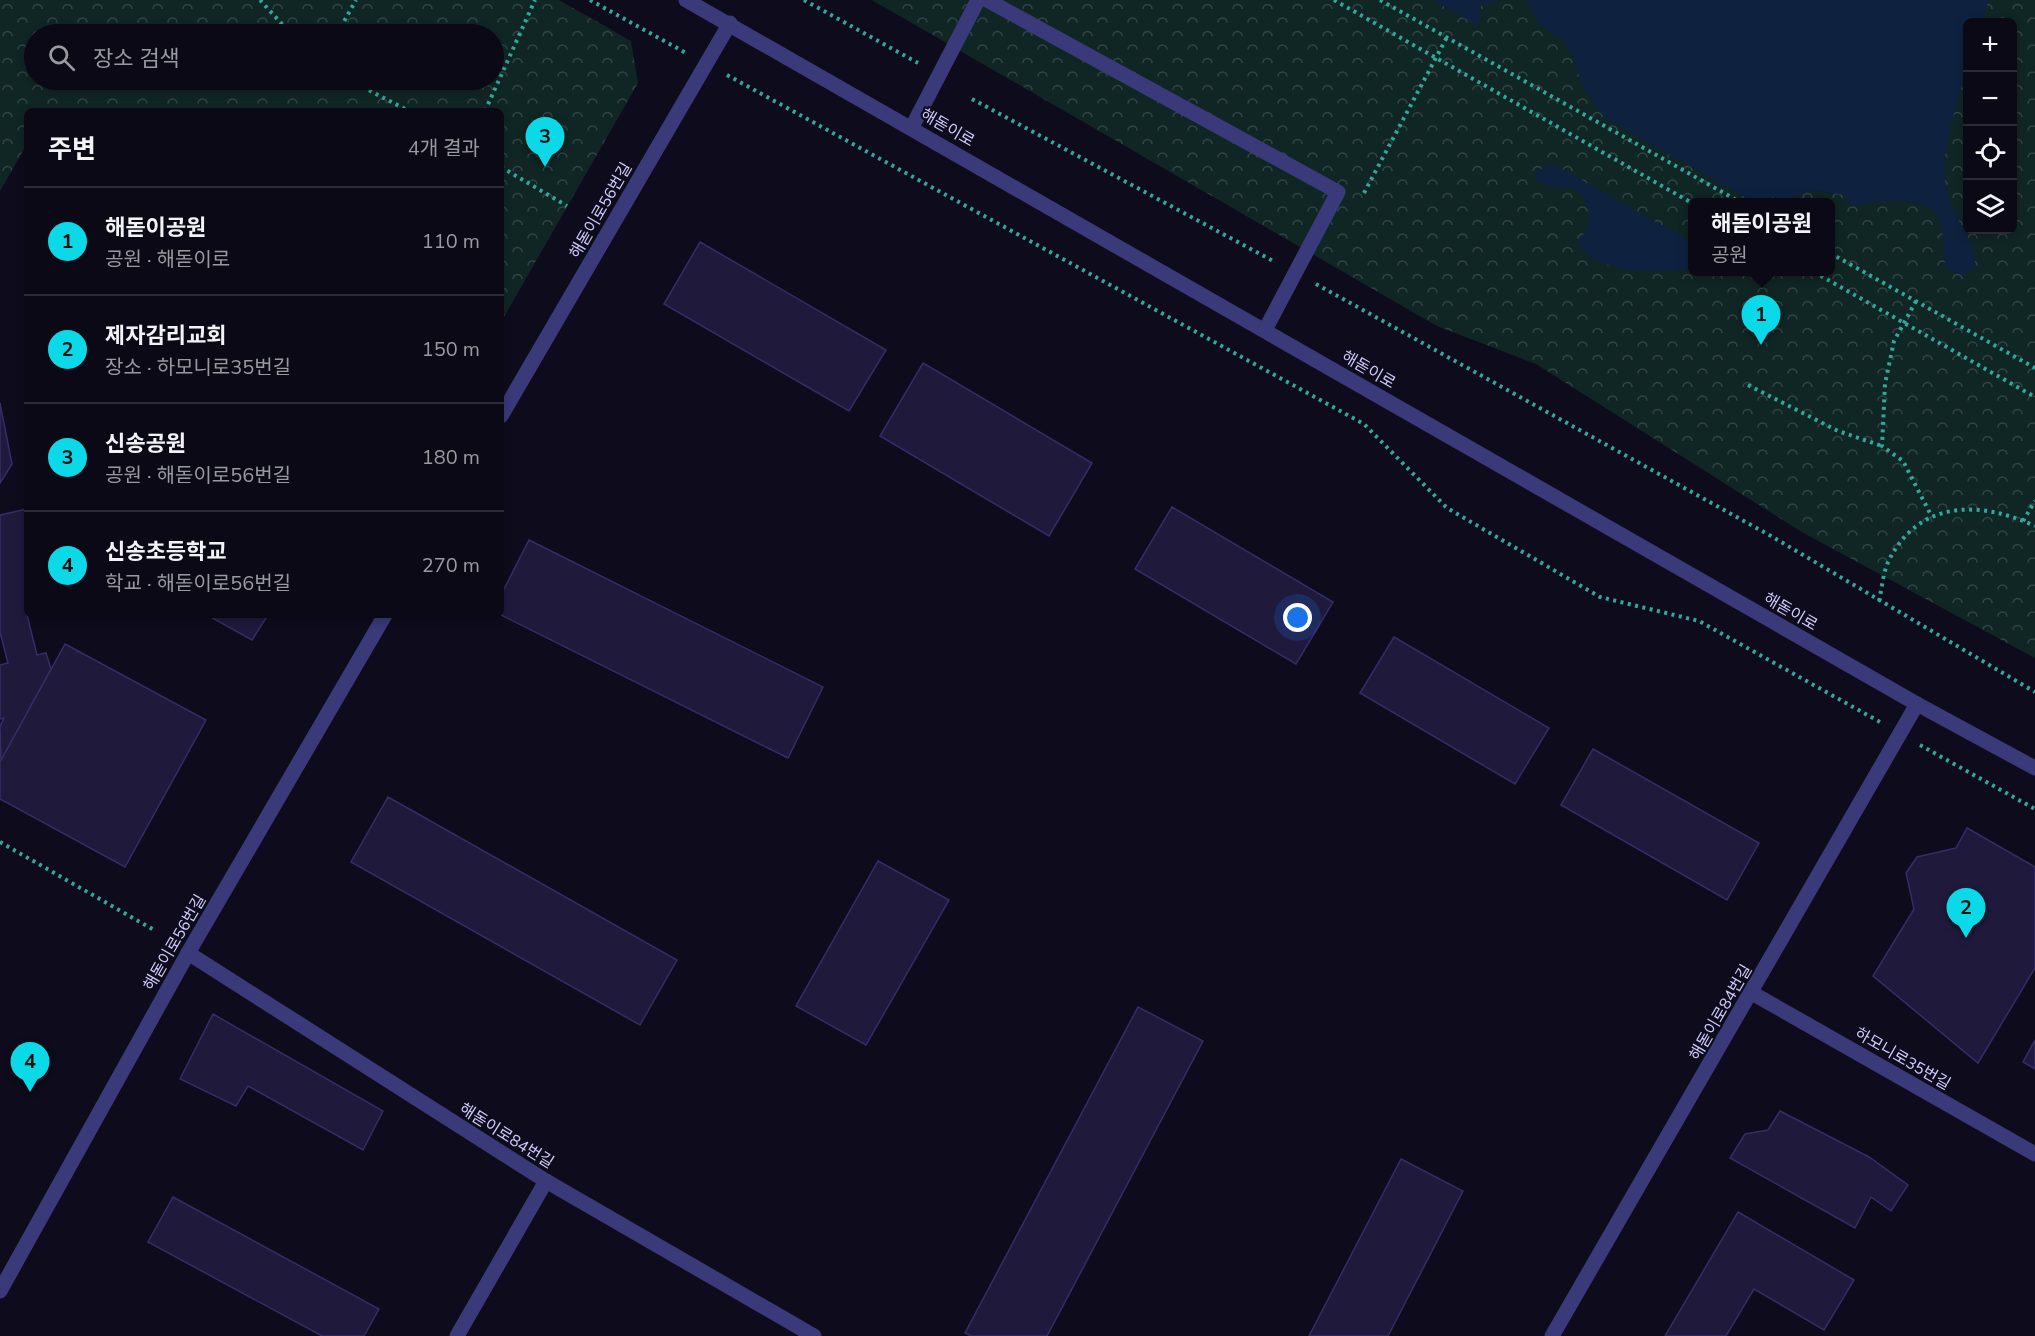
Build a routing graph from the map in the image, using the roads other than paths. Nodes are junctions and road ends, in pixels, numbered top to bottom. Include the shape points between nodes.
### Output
1 (686, 0) edge
2 (978, 0) edge
3 (987, 0) edge
4 (730, 23) junction
5 (912, 127) junction
6 (1265, 330) junction
7 (504, 411) edge
8 (383, 618) edge
9 (1917, 704) junction
10 (2035, 768) edge
11 (188, 953) junction
12 (1752, 993) junction
13 (2035, 1154) edge
14 (546, 1181) junction
15 (0, 1291) edge
16 (457, 1336) edge
17 (814, 1336) edge
18 (1552, 1336) edge

1 - 4 street, 해돋이로
2 - 5 street
3 - 6 street via 1338,192
4 - 5 street, 해돋이로
4 - 7 street, 해돋이로56번길
5 - 6 street, 해돋이로
6 - 9 street, 해돋이로
8 - 11 street, 해돋이로56번길
9 - 10 street, 해돋이로
9 - 12 street, 해돋이로84번길
11 - 14 street, 해돋이로84번길
11 - 15 street, 해돋이로56번길
12 - 13 street, 하모니로35번길
12 - 18 street, 해돋이로84번길
14 - 16 street
14 - 17 street, 해돋이로84번길

